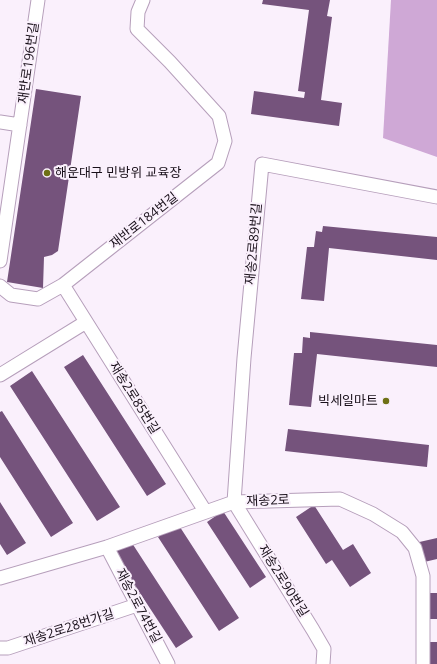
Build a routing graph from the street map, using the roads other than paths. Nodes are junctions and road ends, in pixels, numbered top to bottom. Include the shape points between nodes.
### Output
1 (38, 0) edge
2 (143, 0) edge
3 (0, 122) edge
4 (20, 125) junction
5 (437, 197) edge
6 (0, 261) edge
7 (62, 285) junction
8 (0, 286) edge
9 (86, 322) junction
10 (0, 374) edge
11 (234, 502) junction
12 (205, 511) junction
13 (107, 547) junction
14 (1, 576) edge
15 (137, 605) junction
16 (0, 648) edge
17 (168, 664) edge
18 (324, 664) edge
19 (423, 664) edge

1 - 4 street, 재반로196번길
2 - 7 street, 재반로184번길 via 138,12 137,29 219,116 225,141 218,163
3 - 4 street
4 - 6 street, 재반로196번길
5 - 11 street, 재송2로89번길 via 262,164
7 - 8 street, 재반로184번길 via 38,299 11,295
7 - 9 street, 재송2로85번길
9 - 10 street
9 - 12 street, 재송2로85번길
11 - 12 street, 재송2로
11 - 18 street, 재송2로90번길 via 314,630 324,649
11 - 19 street, 재송2로 via 340,499 374,514 402,532 415,548 423,576
12 - 13 street, 재송2로
13 - 14 street, 재송2로
13 - 15 street, 재송2로74번길
15 - 16 street, 재송2로28번가길 via 8,648
15 - 17 street, 재송2로74번길

